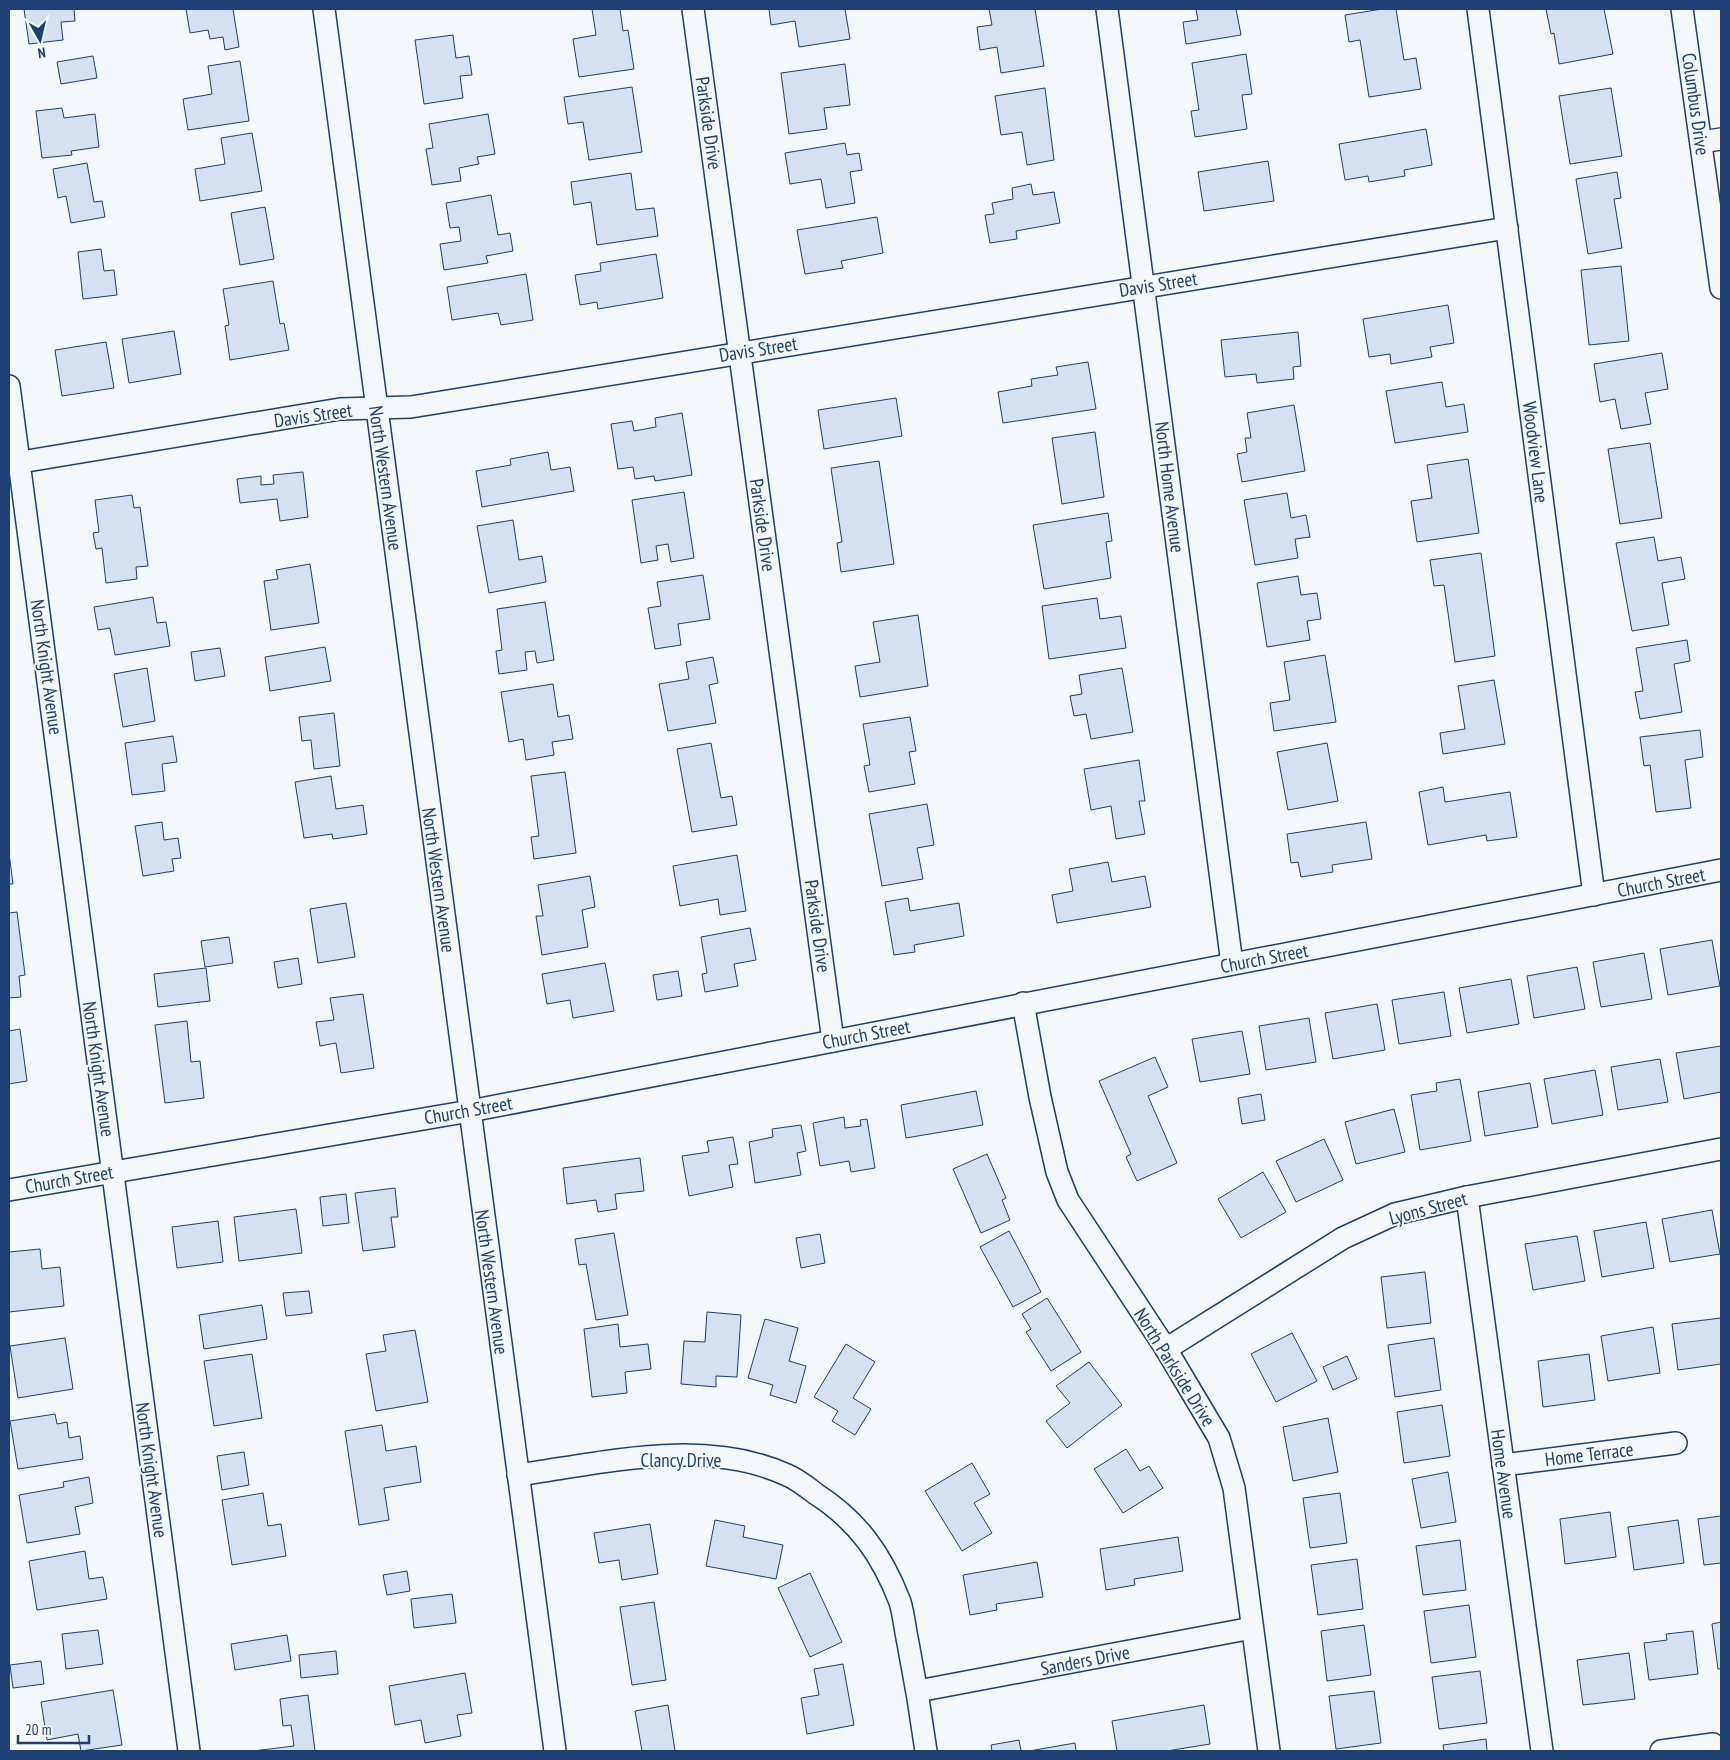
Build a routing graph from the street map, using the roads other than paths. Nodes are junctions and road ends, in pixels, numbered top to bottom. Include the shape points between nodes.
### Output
1 (324, 9) edge
2 (693, 9) edge
3 (1107, 9) edge
4 (1478, 9) edge
5 (1682, 9) edge
6 (1711, 140) edge
7 (1507, 228) junction
8 (1144, 286) junction
9 (1721, 288) edge
10 (740, 352) junction
11 (9, 386) edge
12 (377, 408) junction
13 (14, 463) edge
14 (1721, 870) edge
15 (1594, 895) junction
16 (1232, 964) junction
17 (1023, 1003) junction
18 (833, 1041) junction
19 (470, 1111) junction
20 (1721, 1149) edge
21 (113, 1172) junction
22 (9, 1190) edge
23 (1467, 1197) junction
24 (1166, 1349) junction
25 (1676, 1443) dead end
26 (1503, 1465) junction
27 (518, 1475) junction
28 (1252, 1628) junction
29 (918, 1691) junction
30 (1713, 1744) dead end
31 (190, 1751) edge
32 (555, 1751) edge
33 (926, 1751) edge
34 (1269, 1751) edge
35 (1542, 1751) edge
36 (1661, 1751) edge

1 - 12 street, North Western Avenue
2 - 10 street, Parkside Drive
3 - 8 street, North Home Avenue
4 - 7 street, Woodview Lane
5 - 6 street, Columbus Drive
6 - 9 street, Columbus Drive
7 - 8 street, Davis Street
7 - 15 street, Woodview Lane
8 - 10 street, Davis Street
8 - 16 street, North Home Avenue
10 - 12 street, Davis Street via 411,407
10 - 18 street, Parkside Drive
11 - 13 street, North Knight Avenue
12 - 13 street, Davis Street via 340,409
12 - 19 street, North Western Avenue
13 - 21 street, North Knight Avenue
14 - 15 street, Church Street
15 - 16 street, Church Street
16 - 17 street, Church Street
17 - 18 street, Church Street
17 - 24 street, North Parkside Drive via 1055,1162 1068,1200
18 - 19 street, Church Street
19 - 21 street, Church Street
19 - 27 street, North Western Avenue
20 - 23 street, Lyons Street
21 - 22 street, Church Street
21 - 31 street, North Knight Avenue
23 - 24 street, Lyons Street via 1395,1214 1343,1238
23 - 26 street, Home Avenue
24 - 28 street, North Parkside Drive via 1219,1438 1228,1464
25 - 26 street, Home Terrace
26 - 35 street, Home Avenue
27 - 29 street, Clancy Drive via 653,1457 702,1456 745,1462 788,1475 854,1524 879,1556 900,1604
27 - 32 street, North Western Avenue
28 - 29 street, Sanders Drive
28 - 34 street, North Parkside Drive
29 - 33 street, Clancy Drive
30 - 36 street

